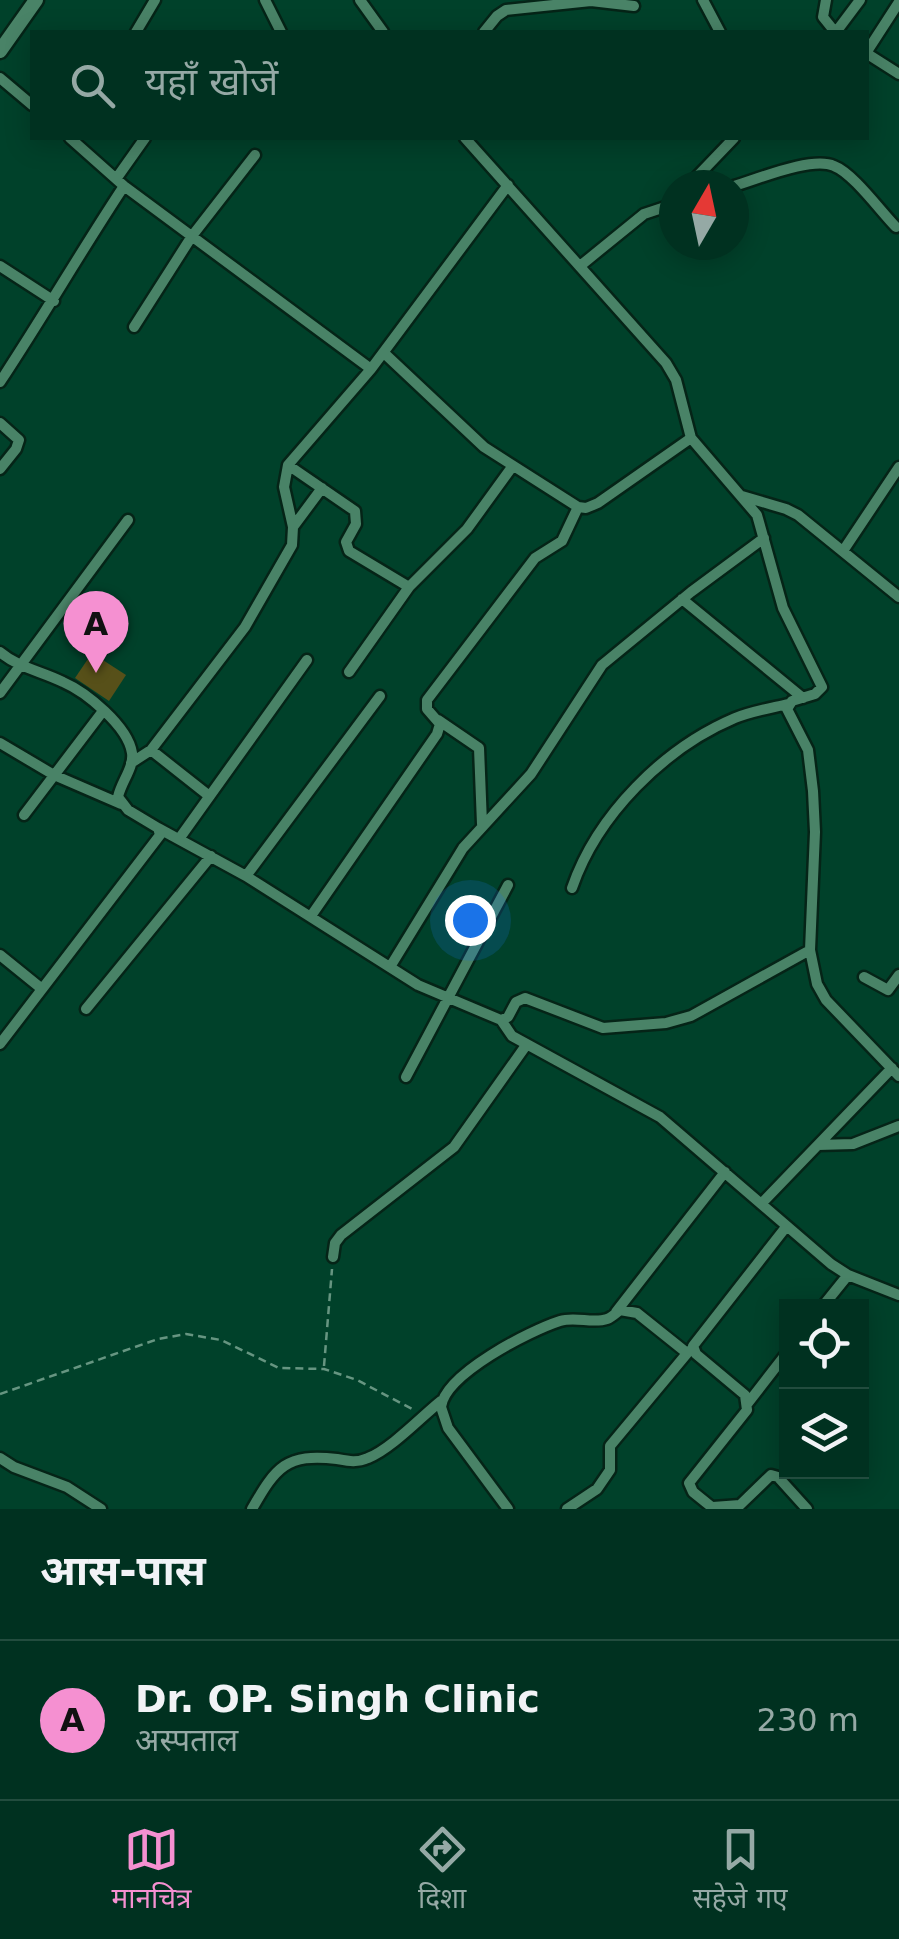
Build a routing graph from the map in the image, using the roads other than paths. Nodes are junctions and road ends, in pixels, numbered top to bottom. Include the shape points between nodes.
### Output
1 (36, 0) edge
2 (155, 0) edge
3 (265, 0) edge
4 (704, 0) edge
5 (826, 0) edge
6 (860, 0) edge
7 (366, 2) edge
8 (899, 2) edge
9 (634, 6) dead end
10 (137, 30) edge
11 (280, 30) edge
12 (382, 30) edge
13 (486, 30) edge
14 (719, 30) edge
15 (834, 30) edge
16 (838, 30) edge
17 (869, 48) edge
18 (0, 51) edge
19 (869, 55) edge
20 (899, 74) edge
21 (0, 78) edge
22 (30, 104) edge
23 (72, 140) edge
24 (143, 140) edge
25 (468, 140) edge
26 (732, 140) edge
27 (256, 155) dead end
28 (703, 170) edge
29 (120, 182) junction
30 (749, 182) edge
31 (508, 186) junction
32 (659, 209) edge
33 (896, 228) dead end
34 (192, 236) junction
35 (0, 266) edge
36 (580, 266) junction
37 (54, 301) junction
38 (134, 326) dead end
39 (384, 353) junction
40 (371, 369) junction
41 (0, 382) edge
42 (0, 423) edge
43 (691, 438) junction
44 (288, 465) junction
45 (512, 467) junction
46 (899, 467) edge
47 (0, 469) edge
48 (322, 488) junction
49 (741, 496) junction
50 (578, 507) junction
51 (128, 520) dead end
52 (293, 528) junction
53 (764, 538) junction
54 (843, 551) junction
55 (409, 587) junction
56 (682, 598) junction
57 (899, 598) edge
58 (0, 652) edge
59 (306, 660) dead end
60 (22, 666) junction
61 (349, 672) dead end
62 (0, 693) edge
63 (380, 696) dead end
64 (803, 698) junction
65 (788, 704) junction
66 (102, 711) junction
67 (438, 720) junction
68 (0, 742) edge
69 (151, 750) junction
70 (132, 763) junction
71 (54, 775) junction
72 (208, 795) junction
73 (122, 804) junction
74 (24, 815) dead end
75 (482, 824) junction
76 (158, 828) junction
77 (178, 839) junction
78 (211, 856) junction
79 (246, 876) junction
80 (508, 884) dead end
81 (572, 888) dead end
82 (310, 916) junction
83 (810, 950) junction
84 (0, 955) edge
85 (390, 967) junction
86 (899, 975) edge
87 (864, 978) dead end
88 (42, 989) junction
89 (449, 999) junction
90 (86, 1009) dead end
91 (502, 1020) junction
92 (0, 1044) edge
93 (527, 1044) junction
94 (896, 1072) edge
95 (406, 1077) dead end
96 (899, 1126) edge
97 (818, 1145) junction
98 (726, 1172) junction
99 (761, 1204) junction
100 (786, 1227) junction
101 (333, 1258) road end
102 (848, 1274) junction
103 (899, 1294) edge
104 (828, 1299) edge
105 (616, 1312) junction
106 (690, 1350) junction
107 (779, 1363) edge
108 (441, 1401) junction
109 (748, 1403) junction
110 (0, 1458) edge
111 (713, 1508) edge
112 (102, 1509) edge
113 (252, 1509) edge
114 (508, 1509) edge
115 (567, 1509) edge
116 (807, 1509) edge

1 - 18 street
2 - 10 street
3 - 11 street
4 - 14 street
5 - 15 street via 823,18
6 - 16 street
7 - 12 street
8 - 17 street
9 - 13 street via 592,1 506,10
19 - 20 street
21 - 22 street
23 - 29 street
24 - 29 street
25 - 31 street
26 - 28 street
27 - 34 street
29 - 34 street
29 - 37 street
30 - 33 street via 830,164
31 - 36 street
31 - 39 street
32 - 36 street
34 - 38 street
34 - 40 street
35 - 37 street
36 - 43 street via 672,371
37 - 41 street
39 - 40 street
39 - 45 street
40 - 44 street
42 - 47 street via 18,440
43 - 49 street
43 - 50 street via 598,503
44 - 48 street
44 - 52 street via 284,487
45 - 50 street
45 - 55 street via 468,529
46 - 54 street
48 - 52 street
48 - 55 street via 355,512 346,542 350,551
49 - 53 street
49 - 54 street via 786,509
50 - 67 street via 562,541 536,558 430,695 427,709
51 - 60 street
52 - 69 street via 292,545 245,627
53 - 56 street
53 - 64 street via 783,608 822,687
54 - 57 street
55 - 61 street
56 - 64 street
56 - 75 street via 602,665 531,774
58 - 60 street
59 - 72 street
60 - 62 street
60 - 66 street via 66,682
63 - 79 street
64 - 65 street
65 - 81 street via 732,719 649,774 589,848
65 - 83 street via 808,750 815,808
66 - 70 street via 123,730
66 - 71 street
67 - 75 street via 479,748
67 - 82 street via 440,730 420,761
68 - 71 street
69 - 70 street
69 - 72 street
70 - 73 street via 120,789
71 - 73 street
71 - 74 street
72 - 77 street
73 - 76 street
75 - 85 street
76 - 77 street
76 - 88 street via 157,843
77 - 78 street
78 - 79 street
78 - 90 street
79 - 82 street
80 - 89 street
82 - 85 street
83 - 91 street via 679,1020 603,1028 520,998
83 - 94 street via 826,1000
84 - 88 street
85 - 89 street
86 - 87 street via 888,990
88 - 92 street
89 - 91 street
89 - 95 street
91 - 93 street
93 - 98 street via 650,1110
93 - 101 street via 454,1147 341,1235
94 - 97 street
96 - 97 street via 858,1142
97 - 99 street
98 - 99 street
98 - 105 street
99 - 100 street
100 - 102 street
100 - 106 street
102 - 103 street
102 - 104 street
105 - 106 street via 637,1313
105 - 108 street via 607,1319 562,1320 504,1348
106 - 109 street
106 - 115 street via 610,1446 610,1470 597,1489
107 - 109 street
108 - 113 street via 363,1460 306,1457 286,1463
108 - 114 street via 448,1428
109 - 111 street via 689,1483
110 - 112 street
111 - 116 street via 740,1505 771,1475

